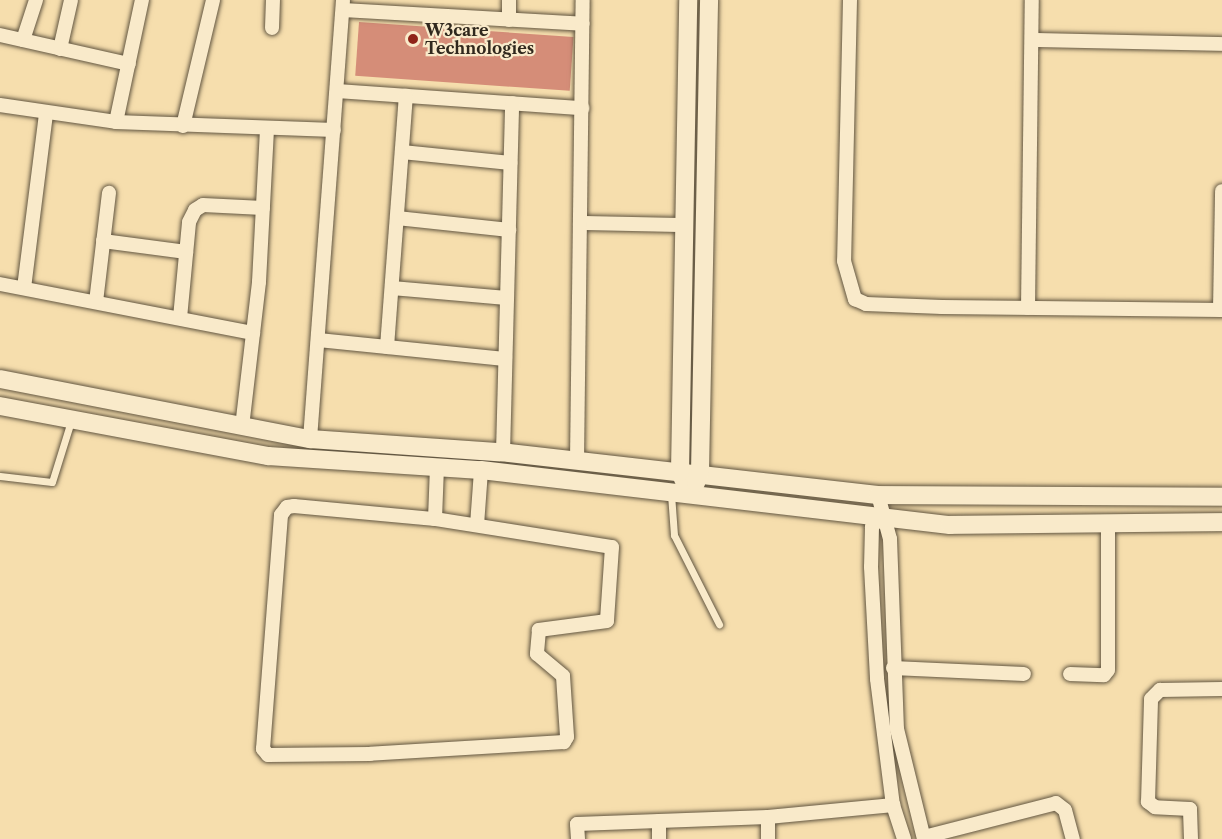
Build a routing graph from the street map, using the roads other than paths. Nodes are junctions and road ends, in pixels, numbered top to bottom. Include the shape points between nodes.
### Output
1 (36, 0) edge
2 (71, 0) edge
3 (142, 0) edge
4 (213, 0) edge
5 (273, 0) edge
6 (509, 0) edge
7 (583, 0) edge
8 (688, 0) edge
9 (709, 0) edge
10 (850, 0) edge
11 (1032, 0) edge
12 (343, 5) edge
13 (412, 7) edge
14 (509, 20) junction
15 (583, 24) junction
16 (272, 28) dead end
17 (0, 35) edge
18 (23, 40) junction
19 (1032, 40) junction
20 (1222, 44) edge
21 (60, 49) junction
22 (129, 64) junction
23 (337, 91) junction
24 (406, 96) junction
25 (512, 103) junction
26 (0, 105) edge
27 (582, 108) junction
28 (46, 113) junction
29 (116, 122) junction
30 (183, 126) junction
31 (267, 129) junction
32 (334, 130) junction
33 (402, 152) junction
34 (510, 163) junction
35 (1222, 191) edge
36 (109, 193) dead end
37 (263, 208) junction
38 (397, 218) junction
39 (580, 223) junction
40 (684, 225) junction
41 (508, 230) junction
42 (103, 241) junction
43 (186, 252) junction
44 (0, 284) edge
45 (24, 288) junction
46 (392, 288) junction
47 (507, 298) junction
48 (96, 302) junction
49 (1029, 308) junction
50 (1221, 310) edge
51 (180, 318) junction
52 (253, 333) junction
53 (318, 340) junction
54 (387, 347) junction
55 (505, 359) junction
56 (0, 379) edge
57 (0, 406) edge
58 (72, 419) junction
59 (242, 427) junction
60 (310, 439) junction
61 (503, 453) junction
62 (577, 461) junction
63 (437, 466) junction
64 (481, 470) junction
65 (680, 472) junction
66 (700, 472) junction
67 (0, 476) edge
68 (671, 494) junction
69 (878, 495) junction
70 (691, 496) junction
71 (1222, 497) edge
72 (880, 517) junction
73 (435, 519) junction
74 (1222, 522) edge
75 (1108, 524) junction
76 (477, 525) junction
77 (719, 624) dead end
78 (893, 668) junction
79 (1070, 674) dead end
80 (1024, 675) dead end
81 (1222, 689) edge
82 (893, 805) junction
83 (768, 817) junction
84 (658, 821) junction
85 (924, 838) edge
86 (578, 839) edge
87 (659, 839) edge
88 (768, 839) edge
89 (904, 839) edge
90 (1073, 839) edge
91 (1191, 839) edge

1 - 18 street
2 - 21 street
3 - 22 street
4 - 30 street
5 - 16 street
6 - 14 street
7 - 15 street
8 - 40 street
9 - 66 street
10 - 49 street via 844,261 855,299 866,304
11 - 19 street
12 - 13 street
12 - 23 street
13 - 14 street
14 - 15 street
15 - 27 street
17 - 18 street
18 - 21 street
19 - 20 street
19 - 49 street
21 - 22 street
22 - 29 street
23 - 24 street
23 - 32 street
24 - 25 street
24 - 33 street
25 - 27 street
25 - 34 street
26 - 28 street
27 - 39 street
28 - 29 street
28 - 45 street
29 - 30 street
30 - 31 street
31 - 32 street
31 - 37 street
32 - 53 street
33 - 34 street
33 - 38 street
34 - 41 street
35 - 50 street
36 - 42 street
37 - 43 street via 203,205 189,222
37 - 52 street
38 - 41 street
38 - 46 street
39 - 40 street
39 - 62 street
40 - 65 street
41 - 47 street
42 - 43 street
42 - 48 street
43 - 51 street
44 - 45 street
45 - 48 street
46 - 47 street
46 - 54 street
47 - 55 street
48 - 51 street
49 - 50 street
51 - 52 street
52 - 59 street
53 - 54 street
53 - 60 street
54 - 55 street
55 - 61 street
56 - 59 street
57 - 58 street
58 - 63 street via 268,456
58 - 67 lane via 52,482
59 - 60 street
60 - 61 street
61 - 62 street
62 - 65 street
63 - 64 street
63 - 73 street
64 - 68 street
64 - 76 street
65 - 66 street
65 - 70 street
66 - 69 street
66 - 70 street
68 - 70 street
68 - 77 lane via 674,535
69 - 71 street
69 - 72 street
70 - 72 street
72 - 75 street via 950,525
72 - 78 street via 890,539
72 - 82 street via 872,527 871,567 879,705
73 - 76 street
73 - 76 street via 286,507 281,515 263,749 268,755 564,741 570,732 563,676 537,654 539,630 607,621 612,547
74 - 75 street
75 - 79 street via 1108,670 1104,675
78 - 80 street
78 - 85 street via 902,764
81 - 91 street via 1160,690 1151,699 1148,802 1155,807 1190,809
82 - 83 street
82 - 89 street
83 - 84 street
83 - 88 street
84 - 86 street via 577,824
84 - 87 street
85 - 90 street via 1056,803 1065,810

